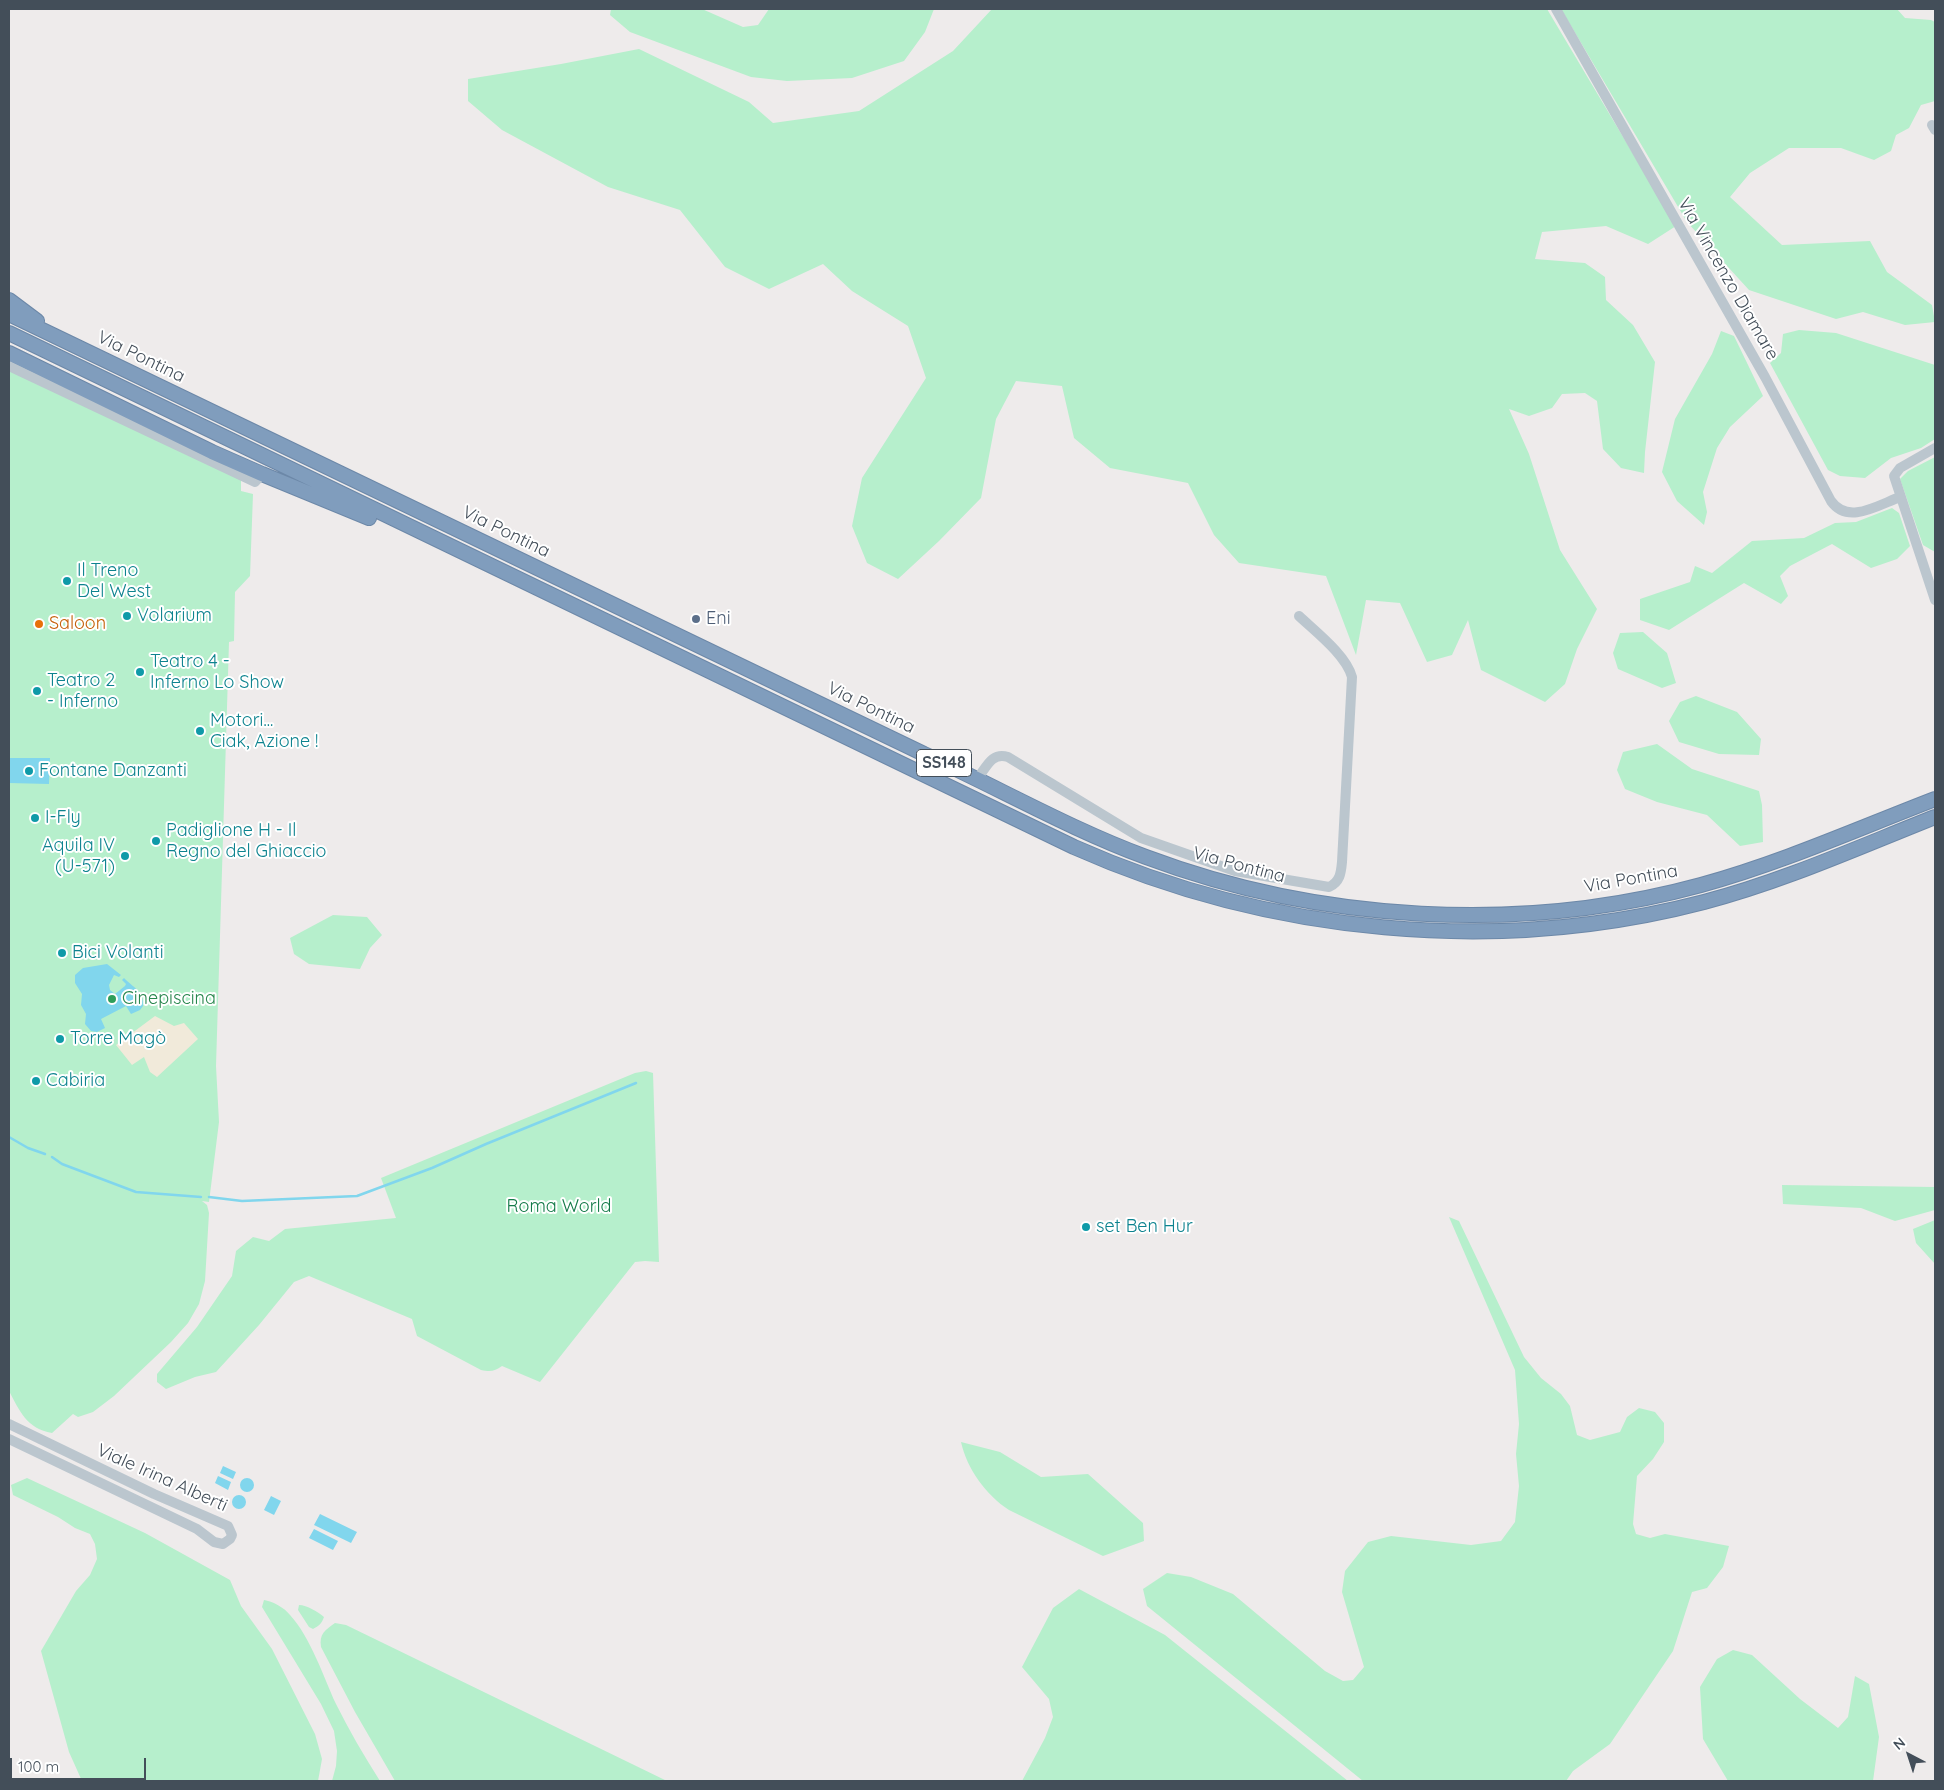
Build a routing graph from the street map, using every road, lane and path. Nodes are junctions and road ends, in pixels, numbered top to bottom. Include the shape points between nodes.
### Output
1 (1556, 9) edge
2 (9, 300) edge
3 (9, 314) edge
4 (9, 333) edge
5 (61, 339) junction
6 (9, 352) edge
7 (9, 366) edge
8 (1935, 448) edge
9 (262, 474) junction
10 (1900, 497) junction
11 (523, 581) junction
12 (1935, 600) edge
13 (1299, 616) dead end
14 (978, 778) junction
15 (1935, 799) edge
16 (1935, 818) edge
17 (9, 1424) edge
18 (9, 1439) edge

1 - 10 street, Via Vincenzo Diamare via 1760,368 1830,501 1841,511 1852,514
2 - 5 highway
3 - 5 highway, Via Pontina / SS148
4 - 11 highway, Via Pontina / SS148
5 - 14 highway, Via Pontina / SS148
6 - 9 highway
7 - 9 street via 255,482
8 - 10 street via 1895,472 1894,480
9 - 11 highway via 355,511 497,576
10 - 12 street
11 - 16 highway, Via Pontina / SS148 via 1105,860 1219,899 1307,917 1381,927 1458,931 1562,926 1628,917 1704,902 1775,881
13 - 14 street via 1340,657 1352,677 1342,862 1340,877 1333,885 1329,887 1235,871 1141,838 1008,757 995,757
14 - 15 highway, Via Pontina / SS148 via 1096,837 1199,876 1308,902 1429,915 1539,912 1663,894 1719,880 1793,855
17 - 18 street, Viale Irina Alberti via 228,1526 232,1535 223,1544 214,1542 197,1529

